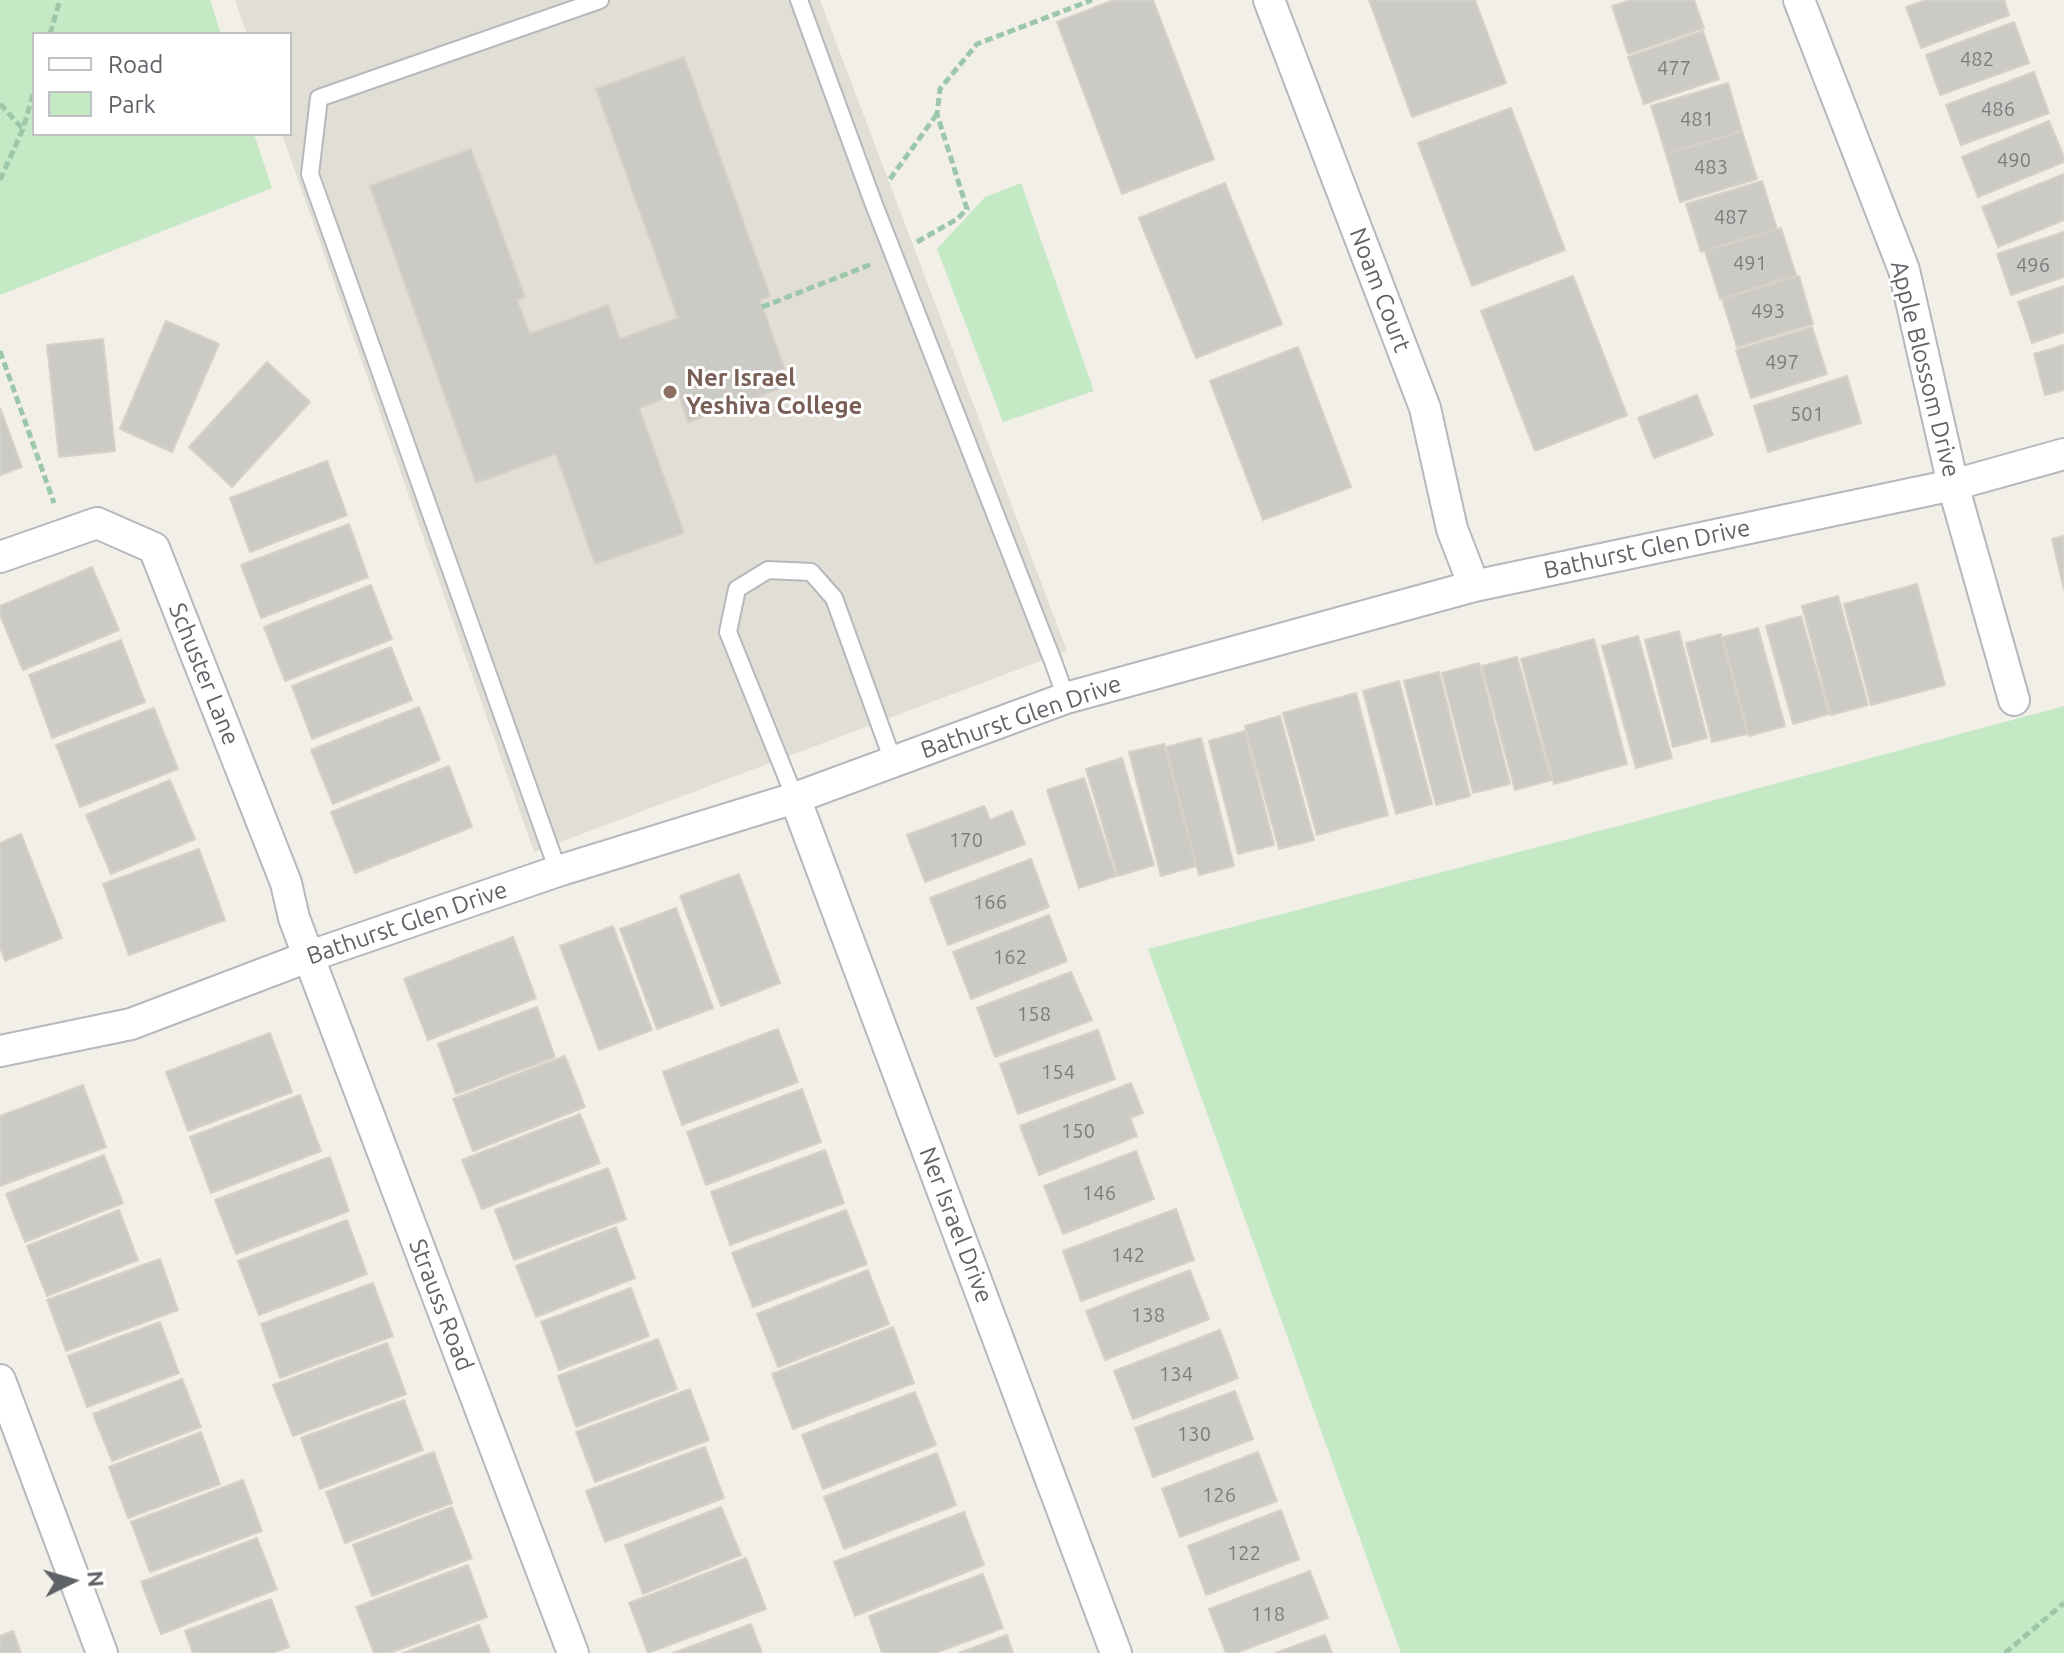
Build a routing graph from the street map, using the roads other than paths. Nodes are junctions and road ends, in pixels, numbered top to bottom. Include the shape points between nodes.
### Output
1 (600, 0) edge
2 (799, 0) edge
3 (1269, 0) edge
4 (1799, 0) edge
5 (2064, 454) edge
6 (1953, 485) junction
7 (0, 557) edge
8 (1474, 586) junction
9 (1066, 698) junction
10 (2014, 700) dead end
11 (893, 761) junction
12 (795, 798) junction
13 (558, 871) junction
14 (310, 956) junction
15 (0, 1051) edge
16 (0, 1380) edge
17 (102, 1653) edge
18 (573, 1653) edge
19 (1116, 1653) edge

1 - 13 lane via 319,98 310,174
2 - 9 lane
3 - 8 street, Noam Court via 1425,408 1452,529
4 - 6 street, Apple Blossom Drive via 1904,270
5 - 6 street, Bathurst Glen Drive
6 - 8 street, Bathurst Glen Drive
6 - 10 street, Apple Blossom Drive
7 - 14 street, Schuster Lane via 97,523 154,548
8 - 9 street, Bathurst Glen Drive
9 - 11 street, Bathurst Glen Drive
11 - 12 street, Bathurst Glen Drive
11 - 12 lane via 834,598 811,572 768,570 737,589 728,632
12 - 13 street, Bathurst Glen Drive
12 - 19 street, Ner Israel Drive
13 - 14 street, Bathurst Glen Drive
14 - 15 street, Bathurst Glen Drive via 131,1024
14 - 18 street, Strauss Road
16 - 17 street

